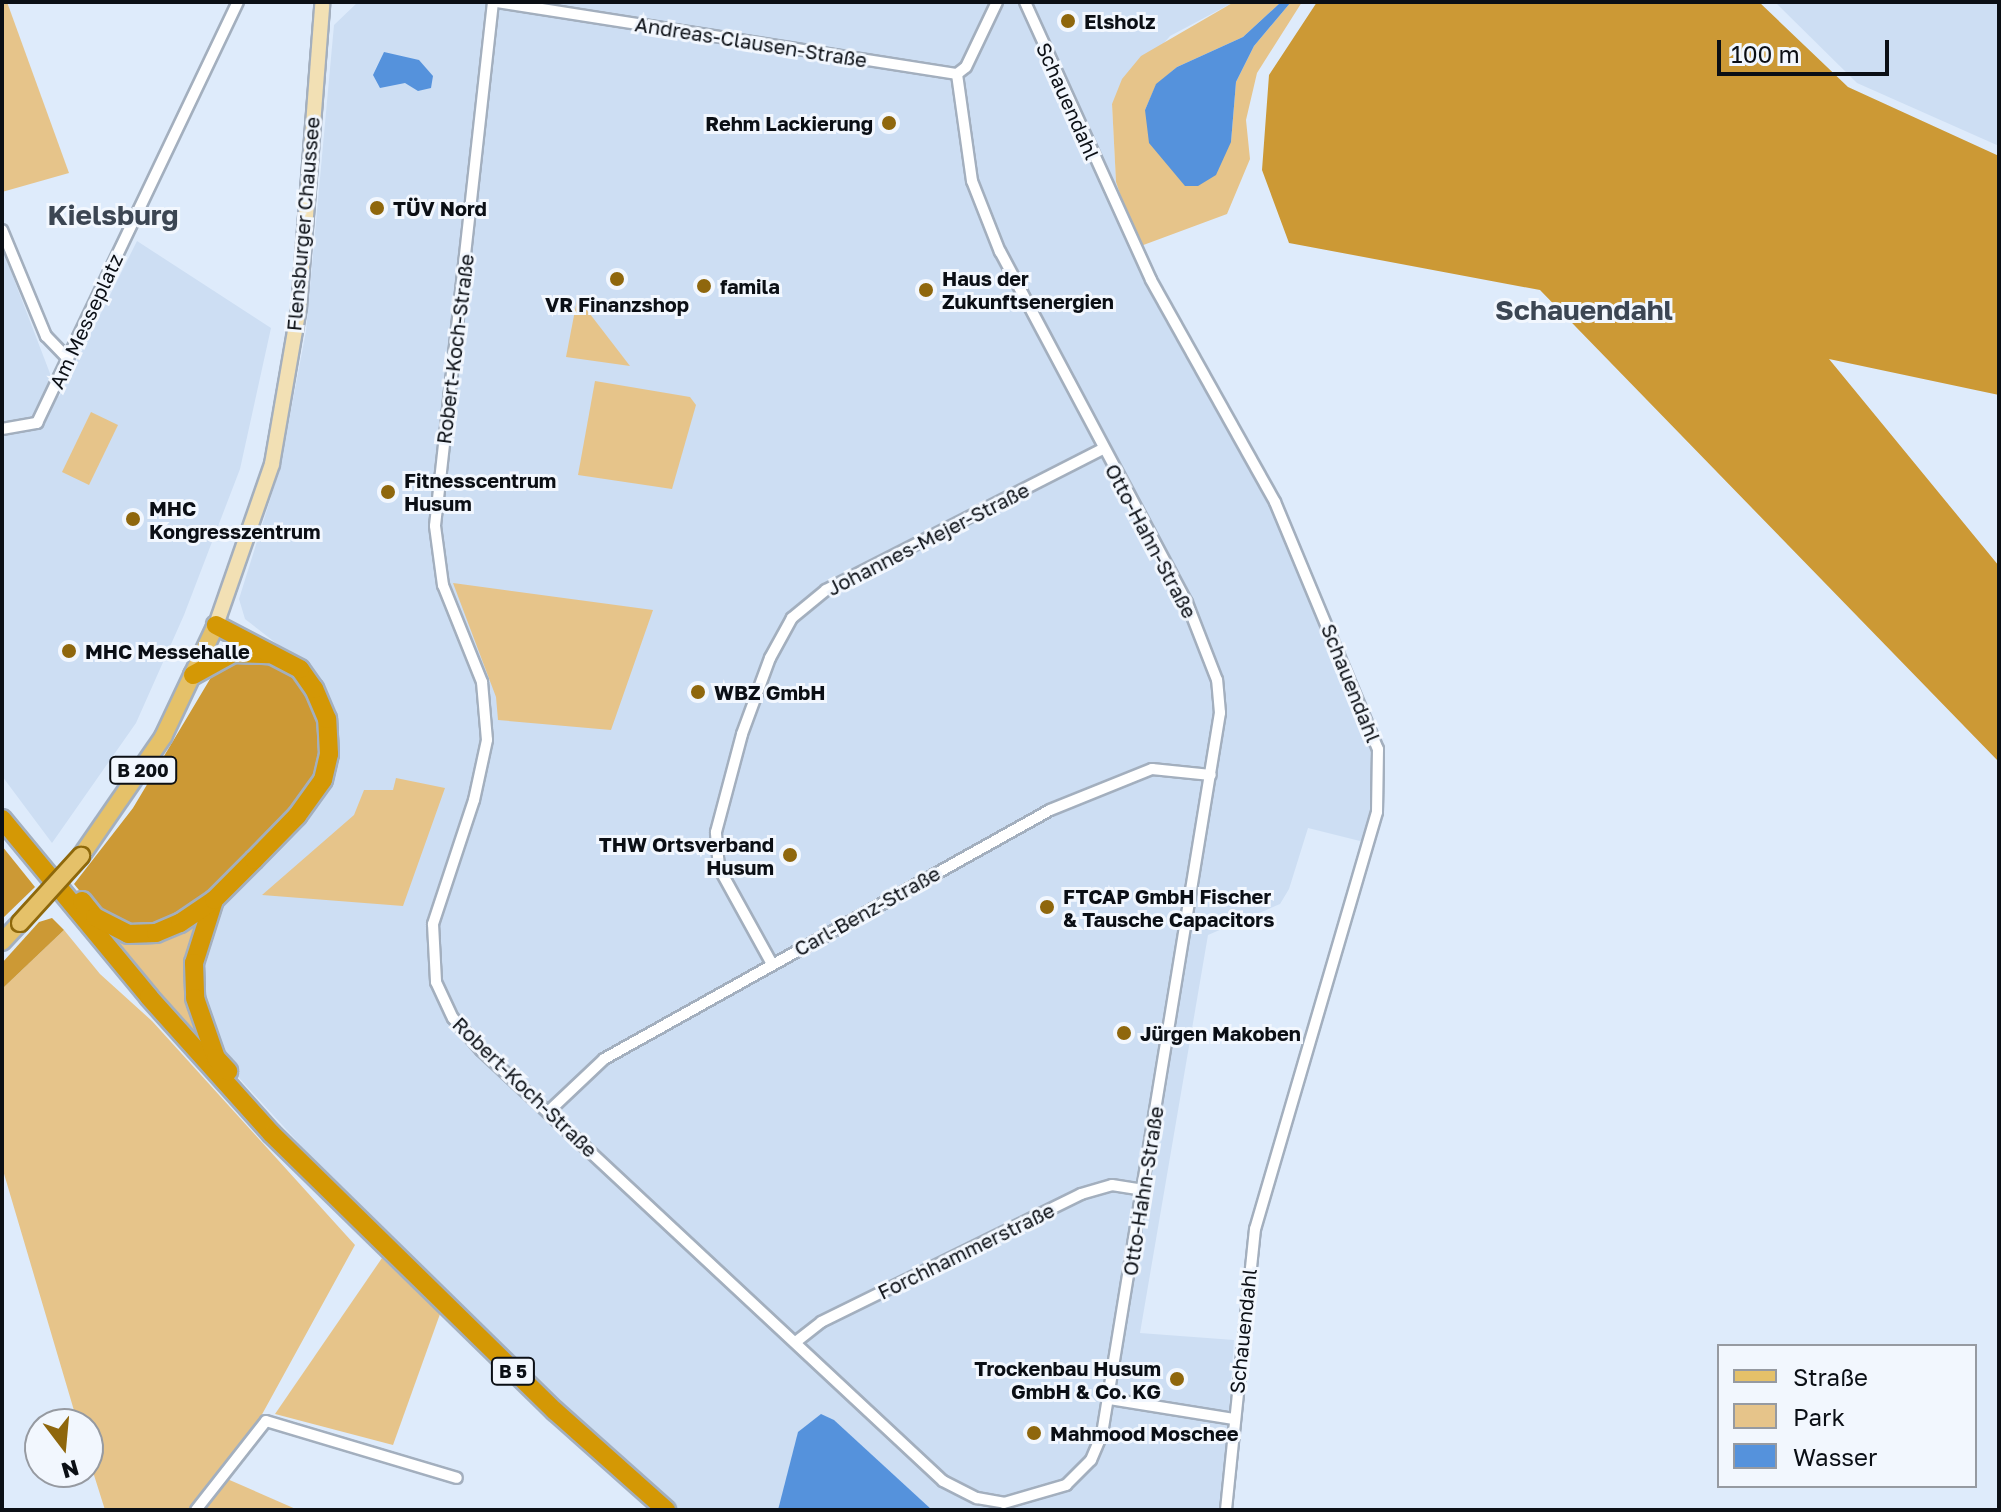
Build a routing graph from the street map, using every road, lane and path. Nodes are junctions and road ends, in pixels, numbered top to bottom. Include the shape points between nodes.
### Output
1 (238, 2) edge
2 (495, 2) edge
3 (997, 2) edge
4 (1025, 2) edge
5 (322, 3) edge
6 (957, 74) junction
7 (2, 230) edge
8 (68, 359) junction
9 (2, 429) edge
10 (1103, 449) junction
11 (216, 625) junction
12 (276, 654) junction
13 (193, 675) junction
14 (1211, 775) junction
15 (2, 819) edge
16 (2, 834) edge
17 (29, 856) junction
18 (43, 872) junction
19 (214, 900) junction
20 (2, 942) edge
21 (772, 964) junction
22 (548, 1112) junction
23 (272, 1134) junction
24 (1144, 1190) junction
25 (797, 1341) junction
26 (1110, 1399) junction
27 (1233, 1419) junction
28 (457, 1478) dead end
29 (196, 1510) edge
30 (666, 1510) edge
31 (1226, 1510) edge

1 - 8 street, Am Messeplatz
2 - 6 street, Andreas-Clausen-Straße
2 - 22 street, Robert-Koch-Straße via 435,526 443,585 482,682 487,740 474,800 435,915 430,949 436,982 453,1018
3 - 6 street via 966,67
4 - 27 street, Schauendahl via 1151,280 1275,502 1378,749 1377,812 1255,1229
5 - 11 main road, Flensburger Chaussee via 299,307 272,464
6 - 10 street, Otto-Hahn-Straße via 975,190 1000,252
7 - 8 street via 46,336
8 - 9 street, Am Messeplatz via 37,423
10 - 14 street, Otto-Hahn-Straße via 1187,603 1217,680 1220,713
10 - 21 street, Johannes-Mejer-Straße via 826,590 792,618 770,658 742,734 716,832 719,868
11 - 12 highway
11 - 13 main road, B 200
12 - 13 highway via 233,653
12 - 19 highway via 300,669 327,719 329,754 323,780 297,816
13 - 20 main road, B 200, bridge via 131,789 81,856
14 - 21 street, Carl-Benz-Straße via 1152,769 1086,793
14 - 24 street, Otto-Hahn-Straße
15 - 17 highway, B 5
16 - 18 highway via 31,869
17 - 18 highway, B 5
17 - 19 highway via 47,863 95,917 128,934 156,933
18 - 23 highway, B 5
19 - 23 highway via 194,963 195,998 216,1058 270,1117
21 - 22 street, Carl-Benz-Straße via 604,1059
22 - 25 street, Robert-Koch-Straße
23 - 30 highway, B 5 via 555,1411
24 - 25 street, Forchhammerstraße via 1112,1185 1081,1194 821,1322
24 - 26 street, Otto-Hahn-Straße
25 - 26 street, Robert-Koch-Straße via 943,1481 977,1498 1004,1503 1066,1485 1091,1460
26 - 27 street
27 - 31 street, Schauendahl
28 - 29 street via 266,1421

